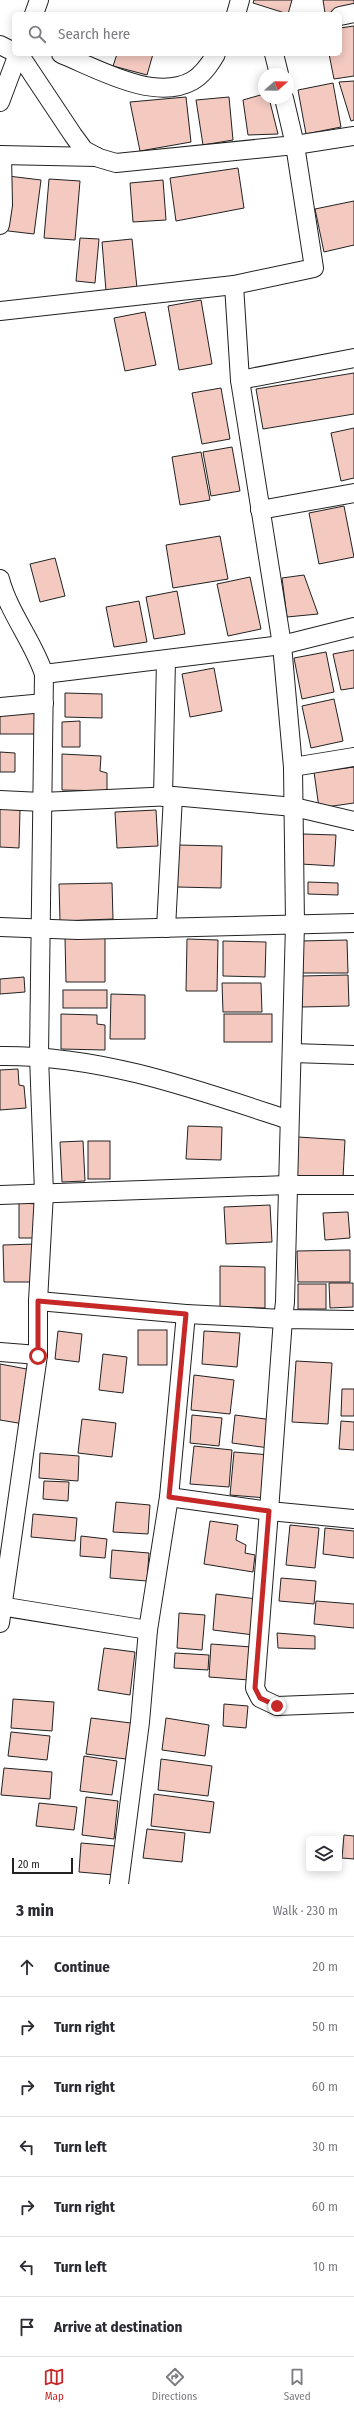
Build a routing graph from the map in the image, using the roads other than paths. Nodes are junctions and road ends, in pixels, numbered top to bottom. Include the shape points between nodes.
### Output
1 (39, 0) edge
2 (240, 0) edge
3 (35, 12) edge
4 (237, 12) edge
5 (354, 13) edge
6 (342, 16) edge
7 (0, 45) edge
8 (12, 51) edge
9 (18, 56) edge
10 (20, 56) edge
11 (65, 56) edge
12 (215, 56) edge
13 (274, 56) edge
14 (278, 68) edge
15 (0, 102) edge
16 (285, 104) edge
17 (354, 136) edge
18 (295, 145) junction
19 (1, 155) edge
20 (99, 158) junction
21 (0, 225) edge
22 (234, 286) junction
23 (0, 311) edge
24 (354, 358) edge
25 (240, 380) junction
26 (354, 493) edge
27 (260, 510) junction
28 (0, 579) edge
29 (354, 627) edge
30 (282, 645) junction
31 (166, 660) junction
32 (44, 674) junction
33 (44, 703) junction
34 (0, 707) edge
35 (354, 757) edge
36 (293, 767) junction
37 (168, 796) junction
38 (0, 800) edge
39 (42, 802) junction
40 (294, 807) junction
41 (354, 821) edge
42 (354, 923) edge
43 (295, 924) junction
44 (0, 927) edge
45 (42, 927) junction
46 (166, 928) junction
47 (292, 1053) junction
48 (354, 1054) edge
49 (0, 1056) edge
50 (39, 1056) junction
51 (289, 1120) junction
52 (287, 1185) junction
53 (354, 1185) edge
54 (44, 1193) junction
55 (0, 1195) edge
56 (38, 1301) junction
57 (186, 1314) junction
58 (283, 1319) junction
59 (354, 1320) edge
60 (0, 1352) edge
61 (38, 1356) junction
62 (169, 1497) junction
63 (269, 1511) junction
64 (354, 1519) edge
65 (1, 1612) edge
66 (148, 1630) junction
67 (354, 1703) edge
68 (119, 1884) edge

1 - 3 street
2 - 4 street
5 - 6 street
7 - 8 street
9 - 15 street
10 - 20 street via 73,136 84,150
11 - 12 street via 144,87 169,87 192,82 207,69
13 - 14 street
16 - 18 street
17 - 18 street
18 - 20 street via 116,163
18 - 22 street via 314,268
19 - 20 street
19 - 21 street via 3,205
22 - 23 street
22 - 25 street
24 - 25 street
25 - 27 street
26 - 27 street
27 - 30 street
28 - 32 street
29 - 30 street
30 - 31 street
30 - 36 street
31 - 32 street
31 - 37 street
32 - 33 street
33 - 34 street
33 - 39 street
35 - 36 street
36 - 40 street
37 - 39 street
37 - 40 street
37 - 46 street
38 - 39 street
39 - 45 street
40 - 41 street
40 - 43 street
42 - 43 street
43 - 46 street
43 - 47 street
44 - 45 street
45 - 46 street via 78,930
45 - 50 street
47 - 48 street
47 - 51 street
49 - 50 street
50 - 51 street via 84,1061 187,1086
50 - 54 street
51 - 52 street
52 - 53 street
52 - 54 street
52 - 58 street
54 - 55 street
54 - 56 street
56 - 57 street
56 - 61 street
57 - 58 street
57 - 62 street
58 - 59 street
58 - 63 street
60 - 61 street
61 - 65 street
62 - 63 street
62 - 66 street
63 - 64 street
63 - 67 street via 255,1688 260,1698 277,1706
65 - 66 street
66 - 68 street via 140,1722

